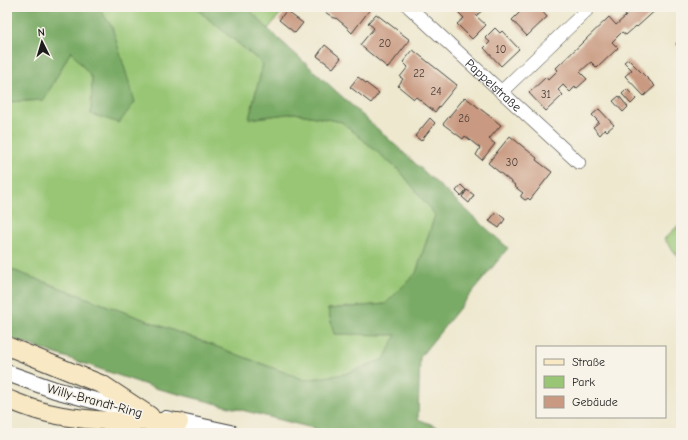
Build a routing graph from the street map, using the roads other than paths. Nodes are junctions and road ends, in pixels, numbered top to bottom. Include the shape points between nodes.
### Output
1 (409, 7) edge
2 (590, 7) edge
3 (501, 92) junction
4 (579, 163) dead end
5 (7, 346) edge
6 (7, 373) edge
7 (7, 399) edge
8 (150, 416) junction
9 (179, 422) junction
10 (231, 433) edge

1 - 3 street, Pappelstraße
2 - 3 street
3 - 4 street, Pappelstraße
5 - 8 main road via 103,385
6 - 8 street, Willy-Brandt-Ring via 56,390
7 - 9 main road via 47,413 73,418
8 - 9 street, Willy-Brandt-Ring
9 - 10 street, Willy-Brandt-Ring

